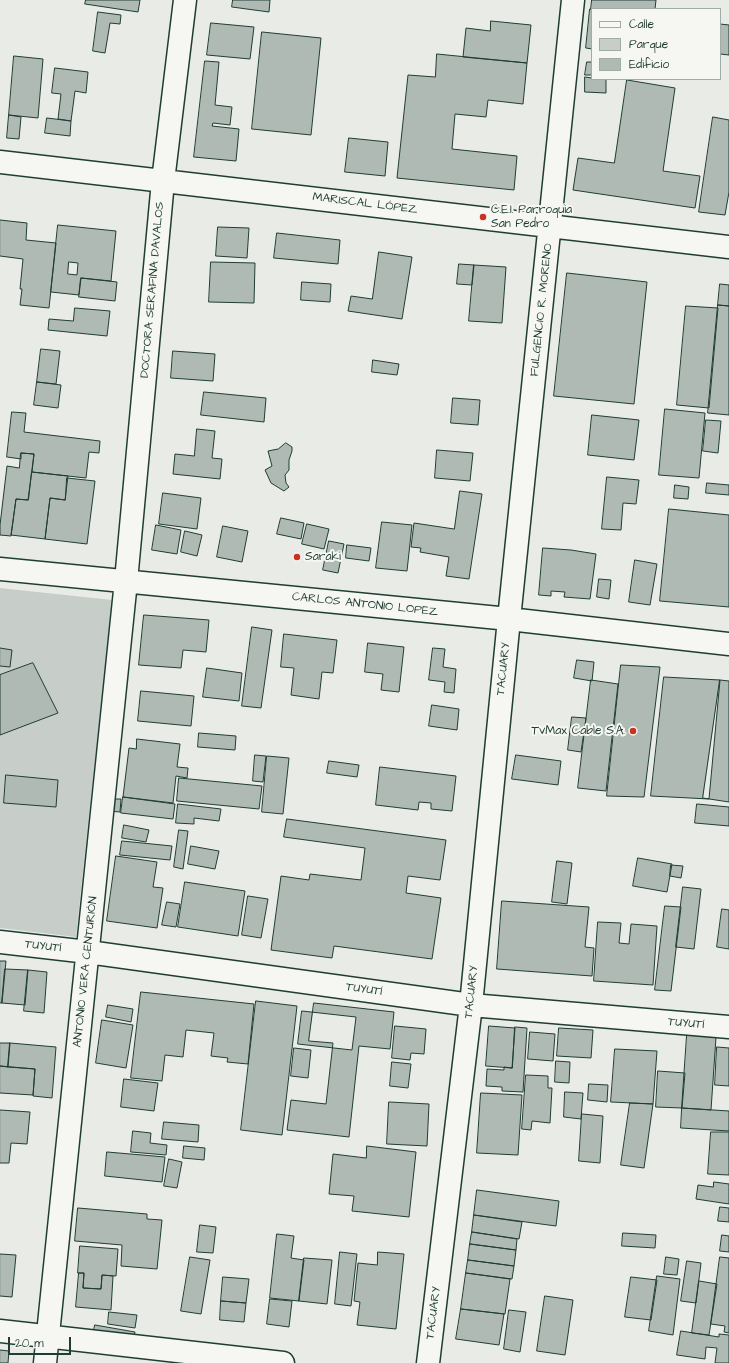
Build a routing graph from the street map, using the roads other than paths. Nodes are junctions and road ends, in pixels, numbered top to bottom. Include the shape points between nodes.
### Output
1 (186, 0) edge
2 (573, 0) edge
3 (0, 162) edge
4 (163, 181) junction
5 (551, 226) junction
6 (729, 247) edge
7 (0, 569) edge
8 (126, 581) junction
9 (509, 619) junction
10 (729, 644) edge
11 (0, 942) edge
12 (88, 952) junction
13 (471, 1005) junction
14 (729, 1027) edge
15 (0, 1331) edge
16 (47, 1337) junction
17 (45, 1363) edge
18 (283, 1363) edge
19 (428, 1363) edge

1 - 4 street, DOCTORA SERAFINA DAVALOS
2 - 5 street, FULGENCIO R. MORENO
3 - 4 street, MARISCAL LÓPEZ
4 - 5 street, MARISCAL LÓPEZ
4 - 8 street, DOCTORA SERAFINA DAVALOS
5 - 6 street, MARISCAL LÓPEZ
5 - 9 street, FULGENCIO R. MORENO
7 - 8 street, CARLOS ANTONIO LOPEZ
8 - 9 street, CARLOS ANTONIO LOPEZ
8 - 12 street, ANTONIO VERA CENTURIÓN
9 - 10 street, CARLOS ANTONIO LOPEZ
9 - 13 street, TACUARY
11 - 12 street, TUYUTÍ
12 - 13 street, TUYUTÍ
12 - 16 street, ANTONIO VERA CENTURIÓN
13 - 14 street, TUYUTÍ
13 - 19 street, TACUARY
15 - 16 street
16 - 17 street, ANTONIO VERA CENTURIÓN
16 - 18 street

